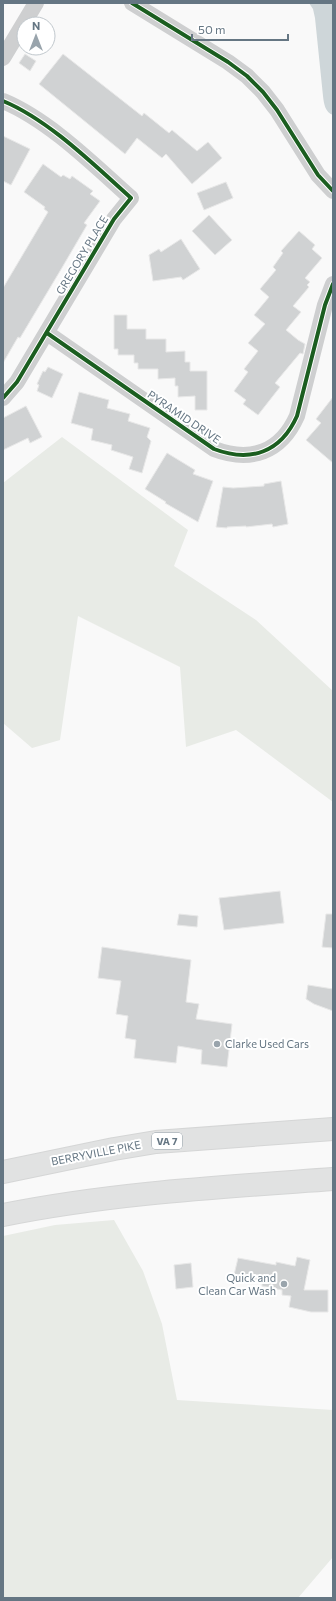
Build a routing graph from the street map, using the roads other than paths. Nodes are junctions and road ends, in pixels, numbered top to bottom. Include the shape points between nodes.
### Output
1 (36, 3) edge
2 (132, 3) edge
3 (3, 58) edge
4 (3, 101) edge
5 (333, 191) edge
6 (333, 284) edge
7 (47, 333) junction
8 (3, 398) edge
9 (333, 1129) edge
10 (3, 1172) edge
11 (333, 1179) edge
12 (3, 1215) edge

1 - 3 street
2 - 5 street via 228,62 246,76 277,110 318,175
4 - 7 street, GREGORY PLACE via 21,109 52,131 131,198 114,219
6 - 7 street, PYRAMID DRIVE via 292,428 274,446 252,455 236,455 214,449
7 - 8 street, GREGORY PLACE via 17,382
9 - 10 highway, BERRYVILLE PIKE / VA 7 via 156,1142
11 - 12 highway via 99,1198

